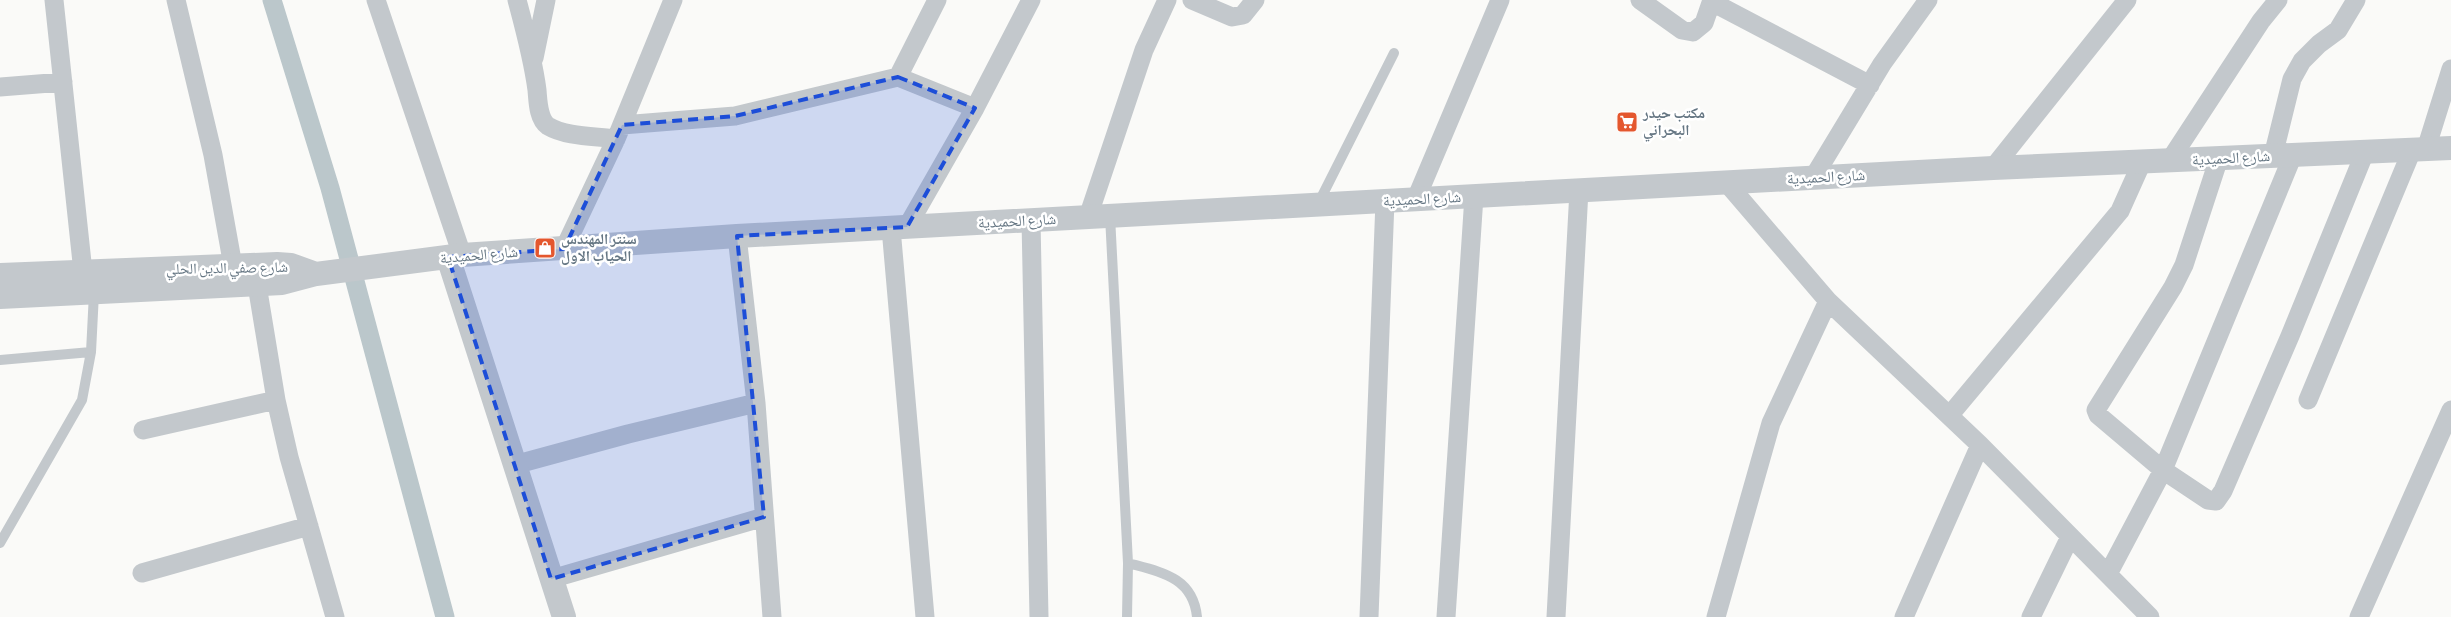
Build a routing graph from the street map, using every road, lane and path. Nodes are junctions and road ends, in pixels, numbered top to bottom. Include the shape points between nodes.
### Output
1 (54, 0) edge
2 (176, 0) edge
3 (376, 0) edge
4 (517, 0) edge
5 (546, 0) edge
6 (673, 0) edge
7 (937, 0) edge
8 (1031, 0) edge
9 (1166, 0) edge
10 (1192, 0) edge
11 (1255, 0) edge
12 (1500, 0) edge
13 (1640, 0) edge
14 (1928, 0) edge
15 (2127, 0) edge
16 (2278, 0) edge
17 (2356, 0) edge
18 (1712, 1) edge
19 (1394, 53) dead end
20 (534, 61) junction
21 (2451, 69) edge
22 (898, 77) junction
23 (63, 82) junction
24 (1870, 85) junction
25 (0, 87) edge
26 (975, 108) junction
27 (619, 132) junction
28 (2451, 148) edge
29 (2419, 150) junction
30 (2365, 152) junction
31 (2283, 155) junction
32 (2220, 158) junction
33 (2170, 160) junction
34 (2142, 162) junction
35 (1993, 168) junction
36 (1813, 178) junction
37 (1726, 182) junction
38 (1579, 190) junction
39 (1474, 196) junction
40 (1416, 199) junction
41 (1384, 201) junction
42 (1318, 205) junction
43 (1099, 216) junction
44 (1032, 220) junction
45 (899, 227) junction
46 (737, 236) junction
47 (564, 249) junction
48 (455, 256) junction
49 (233, 266) junction
50 (83, 272) junction
51 (327, 272) junction
52 (0, 275) edge
53 (257, 285) junction
54 (94, 293) junction
55 (0, 297) edge
56 (1828, 300) junction
57 (91, 352) junction
58 (0, 360) edge
59 (276, 400) junction
60 (2308, 400) dead end
61 (756, 403) junction
62 (2451, 410) edge
63 (1949, 416) junction
64 (143, 430) dead end
65 (1980, 445) junction
66 (514, 465) junction
67 (2163, 470) junction
68 (764, 517) junction
69 (309, 526) junction
70 (2070, 536) junction
71 (0, 543) edge
72 (1128, 563) junction
73 (142, 573) dead end
74 (2108, 574) junction
75 (551, 579) junction
76 (335, 617) edge
77 (564, 617) edge
78 (772, 617) edge
79 (925, 617) edge
80 (1039, 617) edge
81 (1127, 617) edge
82 (1197, 617) edge
83 (1369, 617) edge
84 (1446, 617) edge
85 (1556, 617) edge
86 (1716, 617) edge
87 (1904, 617) edge
88 (2032, 617) edge
89 (2150, 617) edge
90 (2359, 617) edge

1 - 23 street
2 - 49 street via 213,155
3 - 48 street
4 - 20 street
5 - 20 street
6 - 27 street
7 - 22 street
8 - 26 street
9 - 43 street via 1144,50
10 - 11 street via 1232,17 1243,15
12 - 40 street
13 - 18 street via 1682,30 1693,32 1704,22
14 - 24 street
15 - 35 street
16 - 33 street
17 - 31 street via 2338,30 2302,61 2292,79
18 - 24 street
19 - 42 lane
20 - 27 street via 540,112 545,123 568,132
21 - 29 street
22 - 26 street
22 - 27 street via 735,116
23 - 25 street
23 - 50 street
24 - 36 street
26 - 45 street
27 - 47 street
28 - 29 street, شارع الحميدية
29 - 30 street, شارع الحميدية
29 - 60 street
30 - 31 street, شارع الحميدية
30 - 67 street via 2223,491 2216,501 2208,500
31 - 32 street, شارع الحميدية
31 - 67 street
32 - 33 street, شارع الحميدية
32 - 67 street via 2184,265 2096,410
33 - 34 street, شارع الحميدية
34 - 35 street, شارع الحميدية
34 - 63 street via 2120,211
35 - 36 street, شارع الحميدية
36 - 37 street, شارع الحميدية
37 - 38 street, شارع الحميدية
37 - 56 street
38 - 39 street, شارع الحميدية
38 - 85 street
39 - 40 street, شارع الحميدية
39 - 84 street
40 - 41 street, شارع الحميدية
41 - 42 street, شارع الحميدية
41 - 83 street
42 - 43 street, شارع الحميدية
43 - 44 street, شارع الحميدية
43 - 72 lane
44 - 45 street, شارع الحميدية
44 - 80 street
45 - 46 street, شارع الحميدية
45 - 79 street
46 - 47 street, شارع الحميدية
46 - 61 street
47 - 48 street, شارع الحميدية
48 - 51 street, شارع الحميدية
48 - 66 street
49 - 50 street, شارع صفي الدين الحلي
49 - 51 street, شارع صفي الدين الحلي via 291,265
50 - 52 street, شارع صفي الدين الحلي
51 - 53 street, شارع صفي الدين الحلي via 293,281
53 - 54 street, شارع صفي الدين الحلي
53 - 59 street
54 - 55 street, شارع صفي الدين الحلي
54 - 57 lane
56 - 63 street
56 - 86 street via 1771,423
57 - 58 lane
57 - 71 lane via 82,400
59 - 64 street
59 - 69 street
61 - 66 street
61 - 68 street
62 - 90 street
63 - 65 street
65 - 70 street
65 - 87 street
66 - 75 street
67 - 74 street
68 - 75 street
68 - 78 street
69 - 73 street
69 - 76 street
70 - 74 street
70 - 88 street
72 - 81 lane
72 - 82 lane via 1168,574 1184,586 1194,600
74 - 89 street
75 - 77 street

